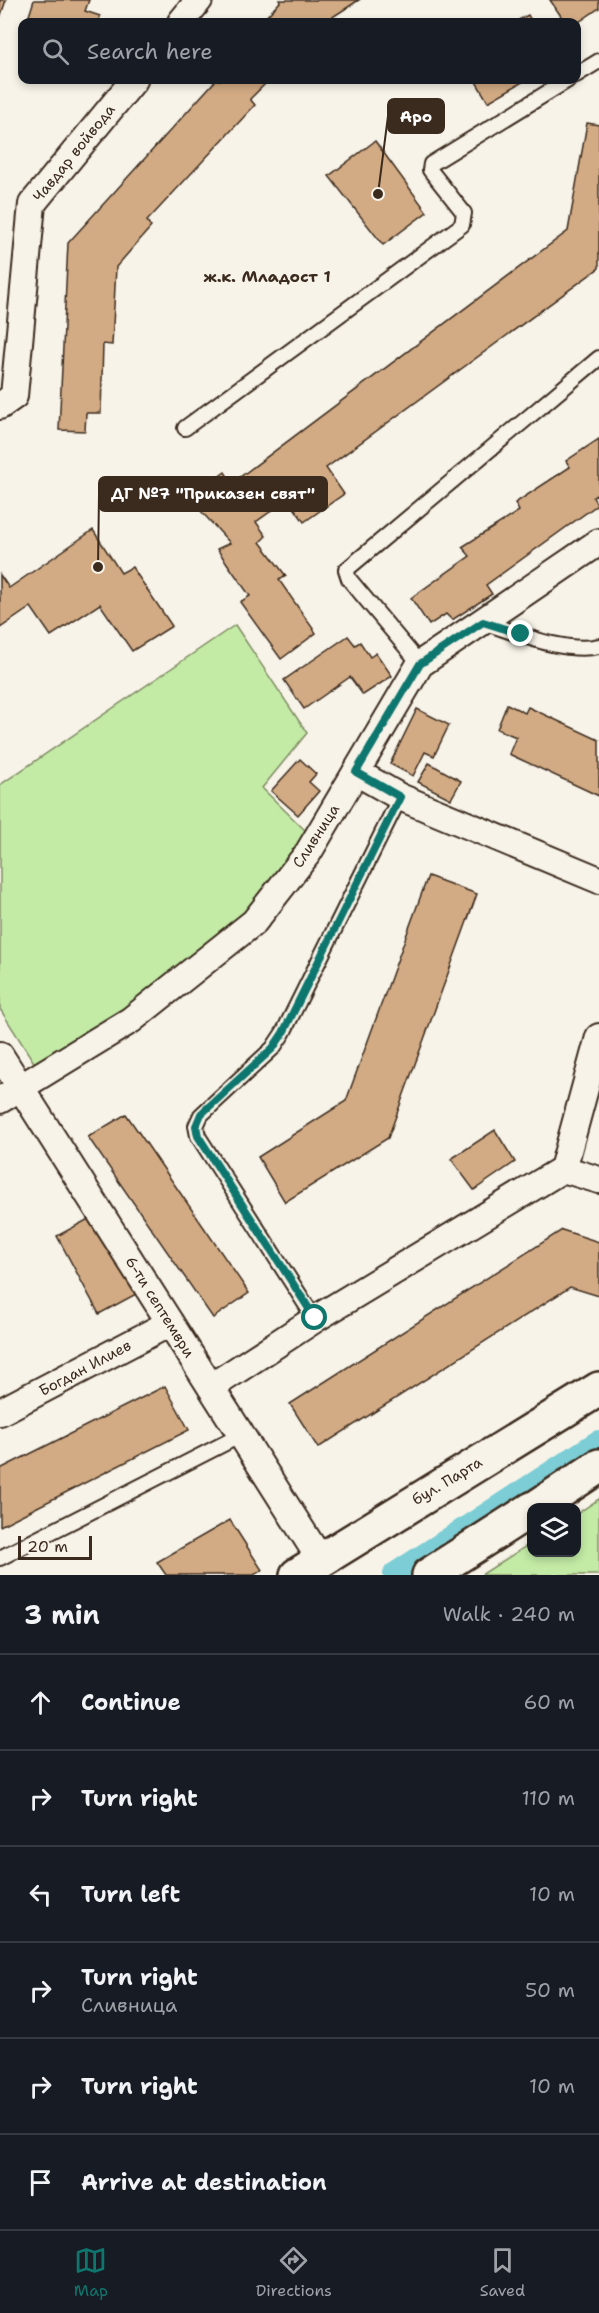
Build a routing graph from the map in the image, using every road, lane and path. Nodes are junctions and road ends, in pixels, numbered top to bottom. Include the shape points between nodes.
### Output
1 (199, 0) edge
2 (184, 18) edge
3 (599, 61) edge
4 (581, 72) edge
5 (131, 84) edge
6 (561, 84) edge
7 (599, 358) edge
8 (0, 406) edge
9 (185, 428) dead end
10 (599, 542) edge
11 (483, 622) junction
12 (599, 646) edge
13 (420, 664) junction
14 (356, 772) junction
15 (400, 797) junction
16 (599, 880) edge
17 (599, 1037) edge
18 (0, 1055) edge
19 (11, 1094) edge
20 (563, 1169) junction
21 (599, 1180) edge
22 (315, 1318) junction
23 (170, 1323) junction
24 (211, 1387) junction
25 (599, 1389) edge
26 (0, 1412) edge
27 (241, 1435) junction
28 (599, 1466) edge
29 (541, 1503) edge
30 (527, 1512) edge
31 (0, 1558) edge
32 (308, 1567) edge
33 (429, 1575) edge

1 - 2 street
3 - 4 lane
5 - 8 street, Чавдар войвода via 32,204 14,396
6 - 9 lane via 431,164 430,170 465,213 462,225
7 - 13 lane via 346,570 349,579
10 - 11 street, Сливница
11 - 12 lane via 568,647
11 - 13 street, Сливница
13 - 14 street, Сливница
14 - 15 street
14 - 19 street, Сливница via 308,853 254,922 131,1020
15 - 16 street
15 - 22 lane via 283,1033 273,1048 201,1114 196,1126 198,1136
17 - 20 street
18 - 19 street, 6-ти септември
19 - 23 street, 6-ти септември
20 - 21 street
20 - 22 street
22 - 24 street
23 - 24 street, 6-ти септември
23 - 26 street, Богдан Илиев
24 - 27 street, 6-ти септември
25 - 32 main road, бул. Парта
27 - 31 lane
27 - 32 street, 6-ти септември
28 - 29 main road
30 - 33 main road

